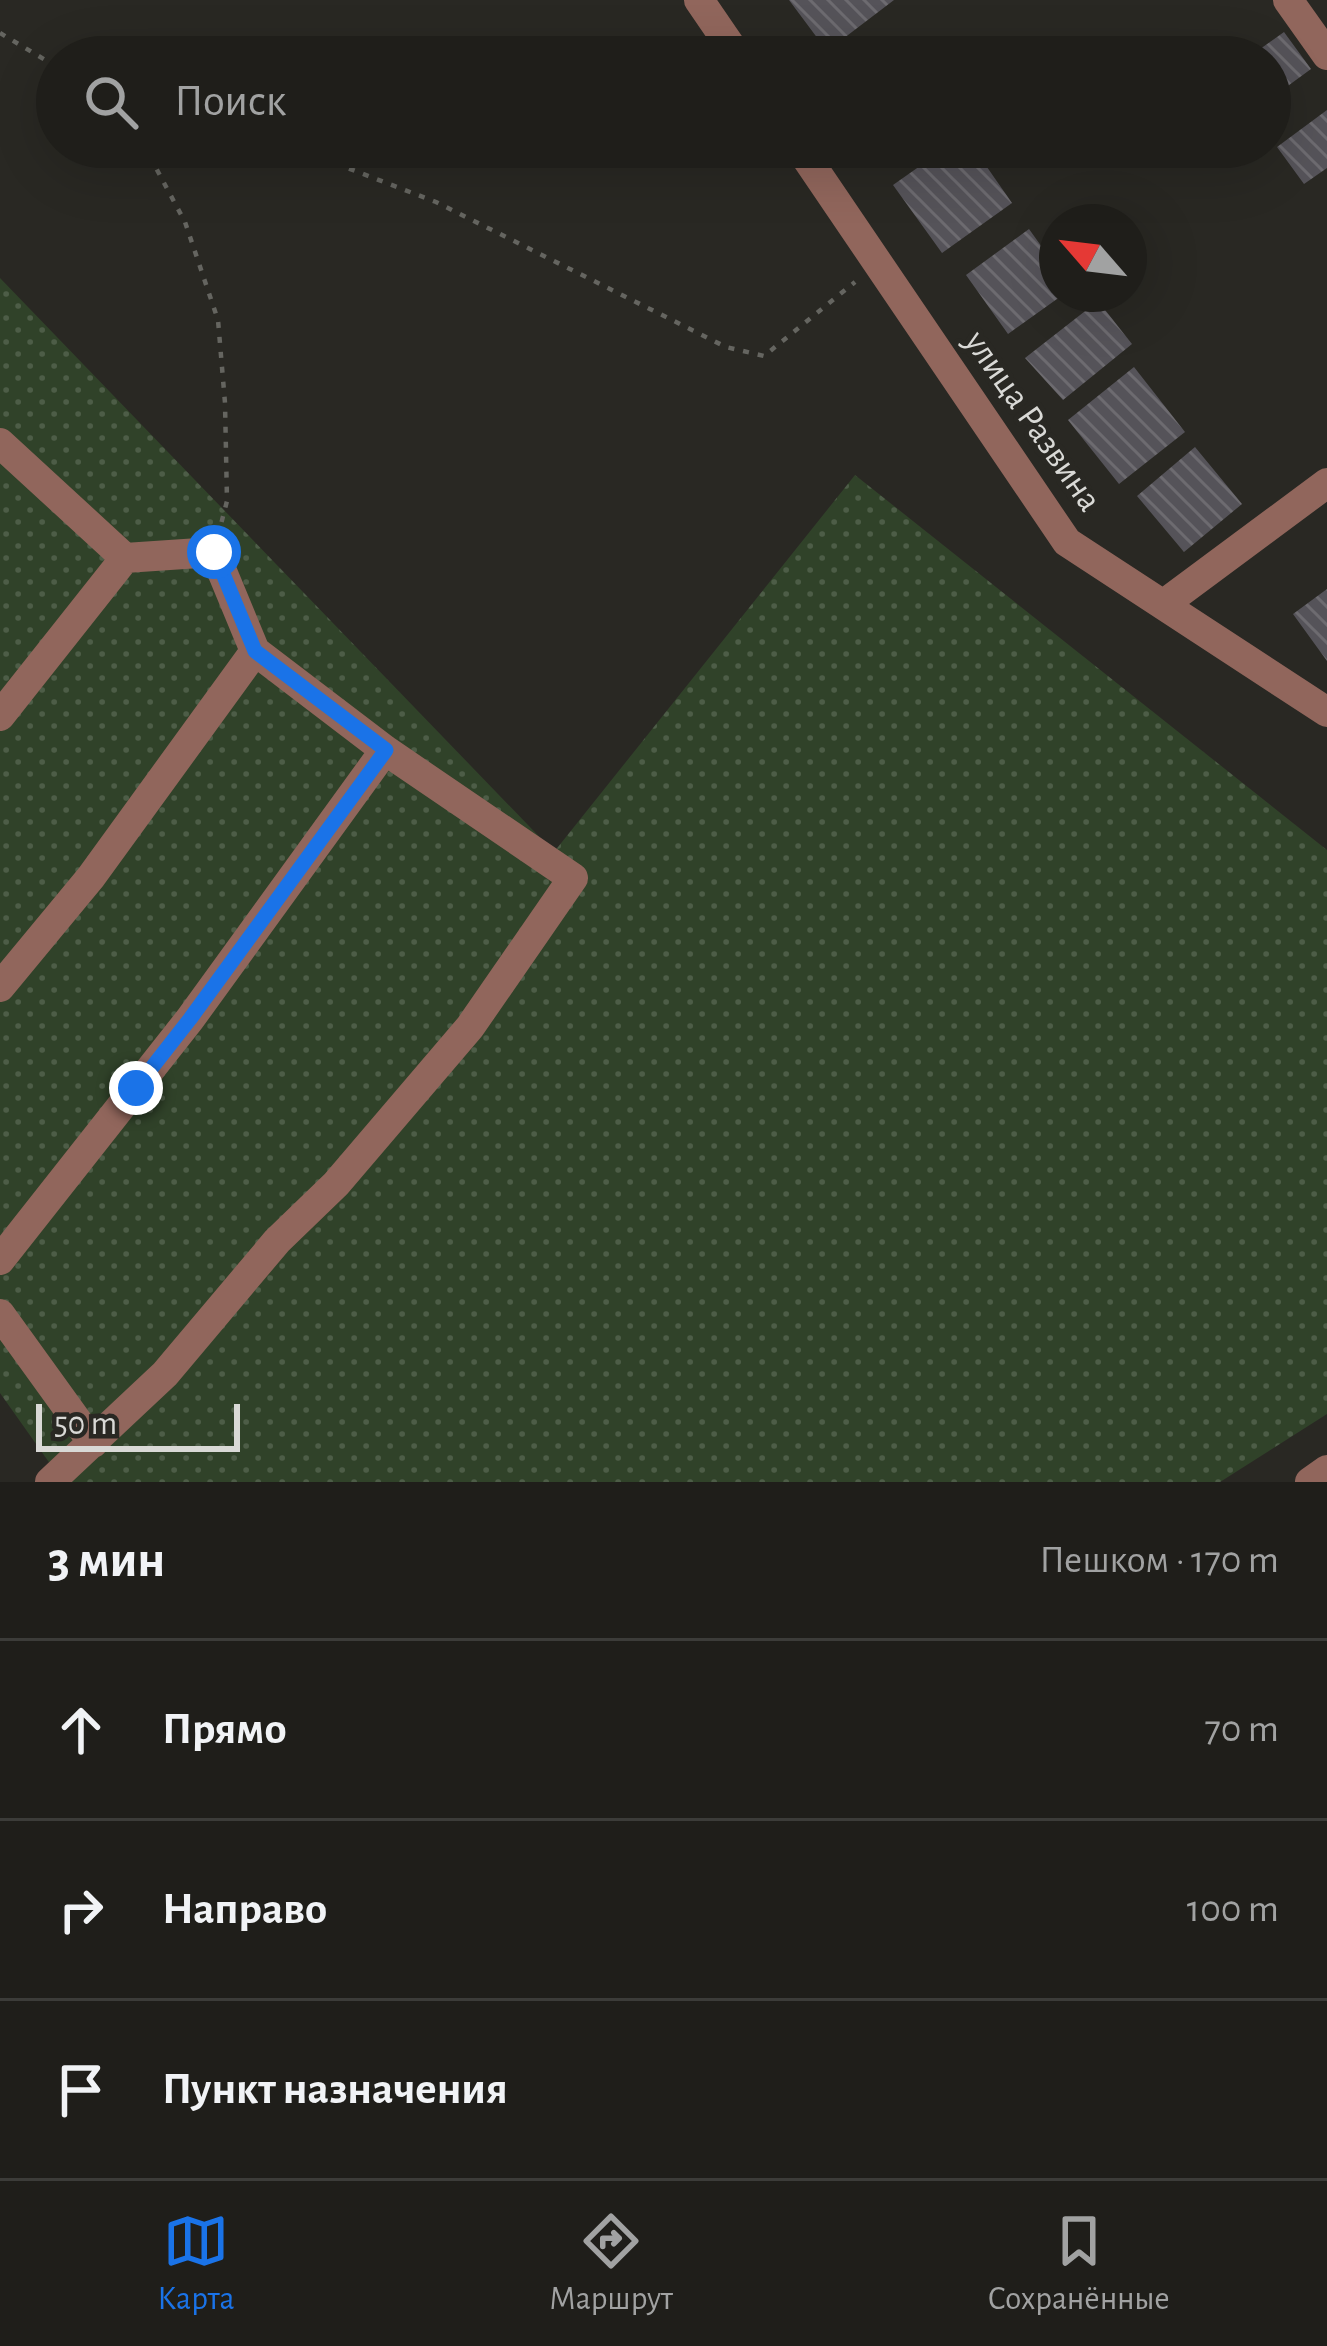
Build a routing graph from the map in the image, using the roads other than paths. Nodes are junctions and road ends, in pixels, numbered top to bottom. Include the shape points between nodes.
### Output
1 (699, 0) edge
2 (1288, 0) edge
3 (724, 36) edge
4 (1327, 55) edge
5 (813, 168) edge
6 (0, 443) edge
7 (1327, 483) edge
8 (125, 558) junction
9 (1163, 604) junction
10 (255, 651) junction
11 (1327, 712) edge
12 (0, 716) edge
13 (386, 750) junction
14 (0, 987) edge
15 (0, 1259) edge
16 (0, 1314) edge
17 (92, 1443) junction
18 (1327, 1470) edge
19 (50, 1482) edge
20 (1310, 1482) edge

1 - 3 street
2 - 4 street
5 - 9 street, улица Развина via 1067,542
6 - 8 street
7 - 9 street
8 - 10 street via 214,552
8 - 12 street
9 - 11 street, улица Развина
10 - 13 street
10 - 14 street
13 - 15 street via 190,1019
13 - 17 street via 573,878 455,1044 336,1184
16 - 17 street
17 - 19 street
18 - 20 street

